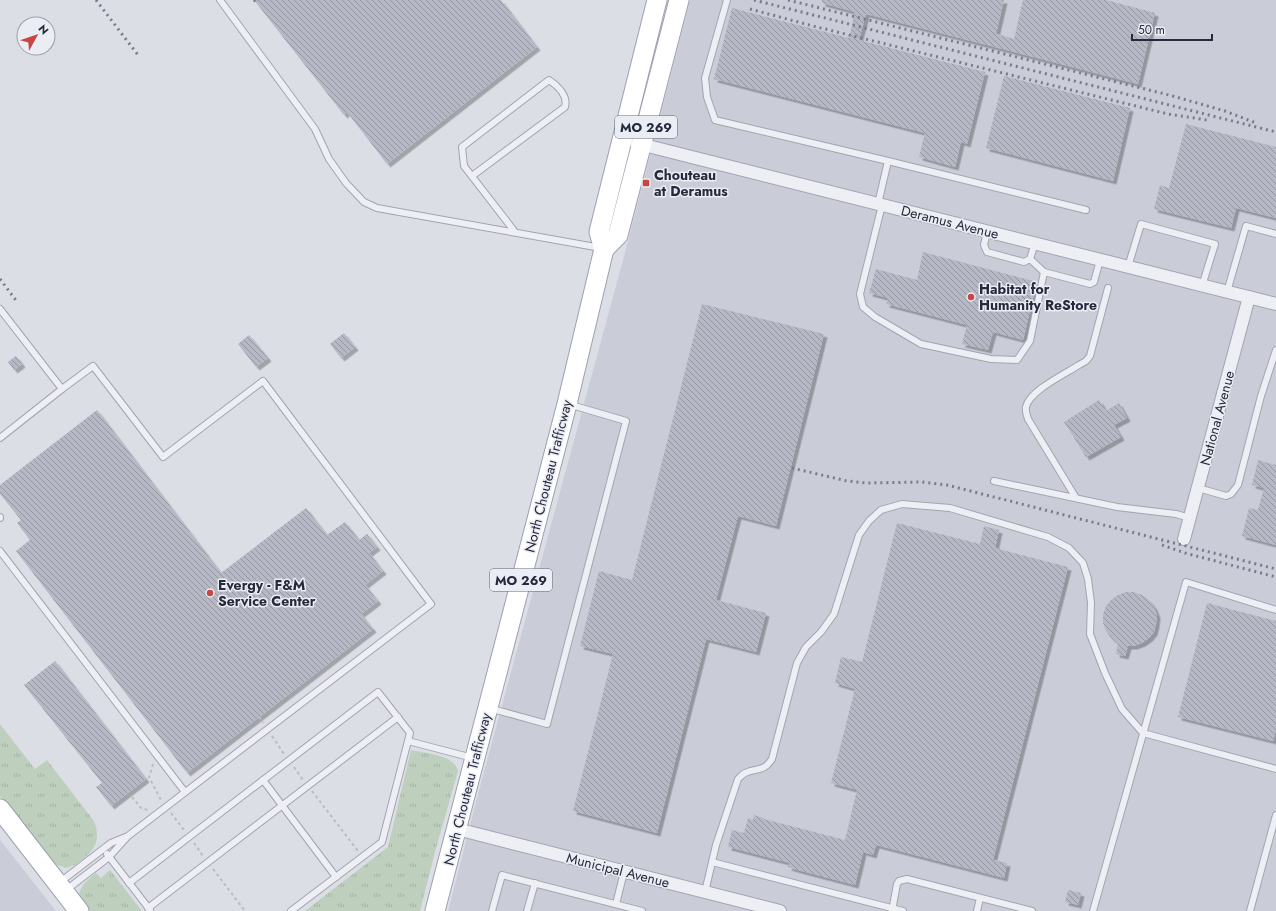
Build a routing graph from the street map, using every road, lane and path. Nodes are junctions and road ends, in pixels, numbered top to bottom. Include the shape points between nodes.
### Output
1 (220, 0) edge
2 (657, 0) edge
3 (679, 0) edge
4 (727, 0) edge
5 (632, 142) junction
6 (888, 161) junction
7 (472, 176) junction
8 (880, 205) junction
9 (1086, 210) dead end
10 (515, 232) junction
11 (987, 232) junction
12 (1276, 234) edge
13 (1035, 243) junction
14 (604, 249) junction
15 (1027, 260) junction
16 (1100, 260) junction
17 (1128, 267) junction
18 (1044, 272) junction
19 (1202, 286) junction
20 (1108, 288) dead end
21 (1227, 292) junction
22 (1249, 297) junction
23 (1276, 304) edge
24 (0, 309) edge
25 (1276, 350) edge
26 (62, 390) junction
27 (566, 404) junction
28 (0, 438) edge
29 (994, 481) dead end
30 (1198, 488) junction
31 (1076, 498) junction
32 (1190, 518) junction
33 (1184, 539) dead end
34 (0, 551) edge
35 (1276, 610) edge
36 (488, 708) junction
37 (398, 717) junction
38 (1143, 733) junction
39 (408, 741) junction
40 (156, 754) junction
41 (475, 758) junction
42 (1276, 769) edge
43 (263, 780) junction
44 (185, 792) junction
45 (132, 797) dead end
46 (282, 805) junction
47 (0, 809) edge
48 (163, 810) junction
49 (171, 814) junction
50 (1276, 815) edge
51 (457, 829) junction
52 (128, 836) junction
53 (189, 837) junction
54 (103, 849) junction
55 (109, 857) junction
56 (208, 862) junction
57 (712, 862) junction
58 (624, 872) junction
59 (336, 877) junction
60 (129, 883) junction
61 (534, 883) junction
62 (60, 887) junction
63 (705, 892) junction
64 (980, 898) junction
65 (616, 904) junction
66 (150, 909) edge
67 (892, 910) edge
68 (78, 911) edge
69 (245, 911) edge
70 (291, 911) edge
71 (436, 911) edge
72 (492, 911) edge
73 (527, 911) edge
74 (642, 911) edge
75 (780, 911) edge
76 (903, 911) edge
77 (977, 911) edge
78 (1032, 911) edge
79 (1093, 911) edge
80 (1250, 911) edge

1 - 10 lane via 315,129 329,159 346,183 364,202 377,208
2 - 5 main road, North Chouteau Trafficway / MO 269
3 - 5 main road, North Chouteau Trafficway / MO 269
4 - 6 lane via 706,78 707,97 715,120
5 - 8 street, Deramus Avenue
5 - 14 main road, North Chouteau Trafficway / MO 269 via 599,232
6 - 8 lane
6 - 9 lane
7 - 7 lane via 565,107 563,95 553,83 549,80 462,147 464,166
7 - 10 lane
8 - 11 street, Deramus Avenue
8 - 18 lane via 860,294 863,307 921,344 991,359 1017,360 1030,341
10 - 14 lane
11 - 13 street, Deramus Avenue
11 - 15 lane via 984,246 987,252
12 - 21 lane via 1246,226
13 - 15 lane
13 - 16 street, Deramus Avenue
14 - 27 main road, North Chouteau Trafficway / MO 269
15 - 18 lane
16 - 17 street, Deramus Avenue
16 - 18 lane via 1094,282 1090,284
17 - 19 street, Deramus Avenue
17 - 19 lane via 1141,224 1215,244
19 - 21 street, Deramus Avenue
20 - 31 lane via 1090,356 1035,392 1025,408 1028,419
21 - 22 street, Deramus Avenue
22 - 23 street, Deramus Avenue
22 - 30 street, National Avenue
24 - 26 lane
25 - 30 lane via 1238,485 1226,496
26 - 28 lane
26 - 44 lane via 93,366 163,457 263,380 432,604
27 - 36 main road, North Chouteau Trafficway / MO 269
27 - 36 lane via 626,421 548,724
29 - 31 lane
30 - 32 street, National Avenue
31 - 32 lane
32 - 33 street, National Avenue
34 - 40 lane
35 - 38 lane via 1186,582
36 - 41 main road, North Chouteau Trafficway / MO 269
37 - 39 lane via 410,733
37 - 43 lane via 378,692
37 - 46 lane
38 - 42 lane
38 - 57 lane via 1122,710 1105,673 1090,634 1091,603 1088,579 1083,564 1070,548 1048,537 950,508 902,504 881,510 858,535 834,614 806,647 797,663 772,759 768,766 744,773 738,779
38 - 79 lane
39 - 41 lane
39 - 59 lane via 382,842
40 - 44 lane
40 - 48 path via 149,777
41 - 51 main road, North Chouteau Trafficway / MO 269
43 - 46 lane
43 - 53 lane
44 - 48 lane
45 - 48 path via 141,808
46 - 56 lane
46 - 59 lane
47 - 62 main road
48 - 49 path
48 - 49 path
48 - 52 lane
49 - 53 path
50 - 80 lane
51 - 58 street, Municipal Avenue
51 - 71 main road, North Chouteau Trafficway / MO 269
52 - 54 lane
52 - 55 lane
53 - 56 path
53 - 60 lane
54 - 55 lane
54 - 62 lane via 64,879
55 - 60 lane
55 - 62 lane via 70,887
56 - 66 lane
56 - 69 path
57 - 63 lane
57 - 67 lane
58 - 63 street, Municipal Avenue
58 - 65 lane
59 - 70 lane
60 - 66 lane
61 - 65 lane
61 - 72 lane via 502,876
61 - 73 lane
62 - 68 main road
63 - 75 street, Municipal Avenue
64 - 67 lane via 903,879 897,884
64 - 77 lane
64 - 78 lane
65 - 74 lane
67 - 76 lane

